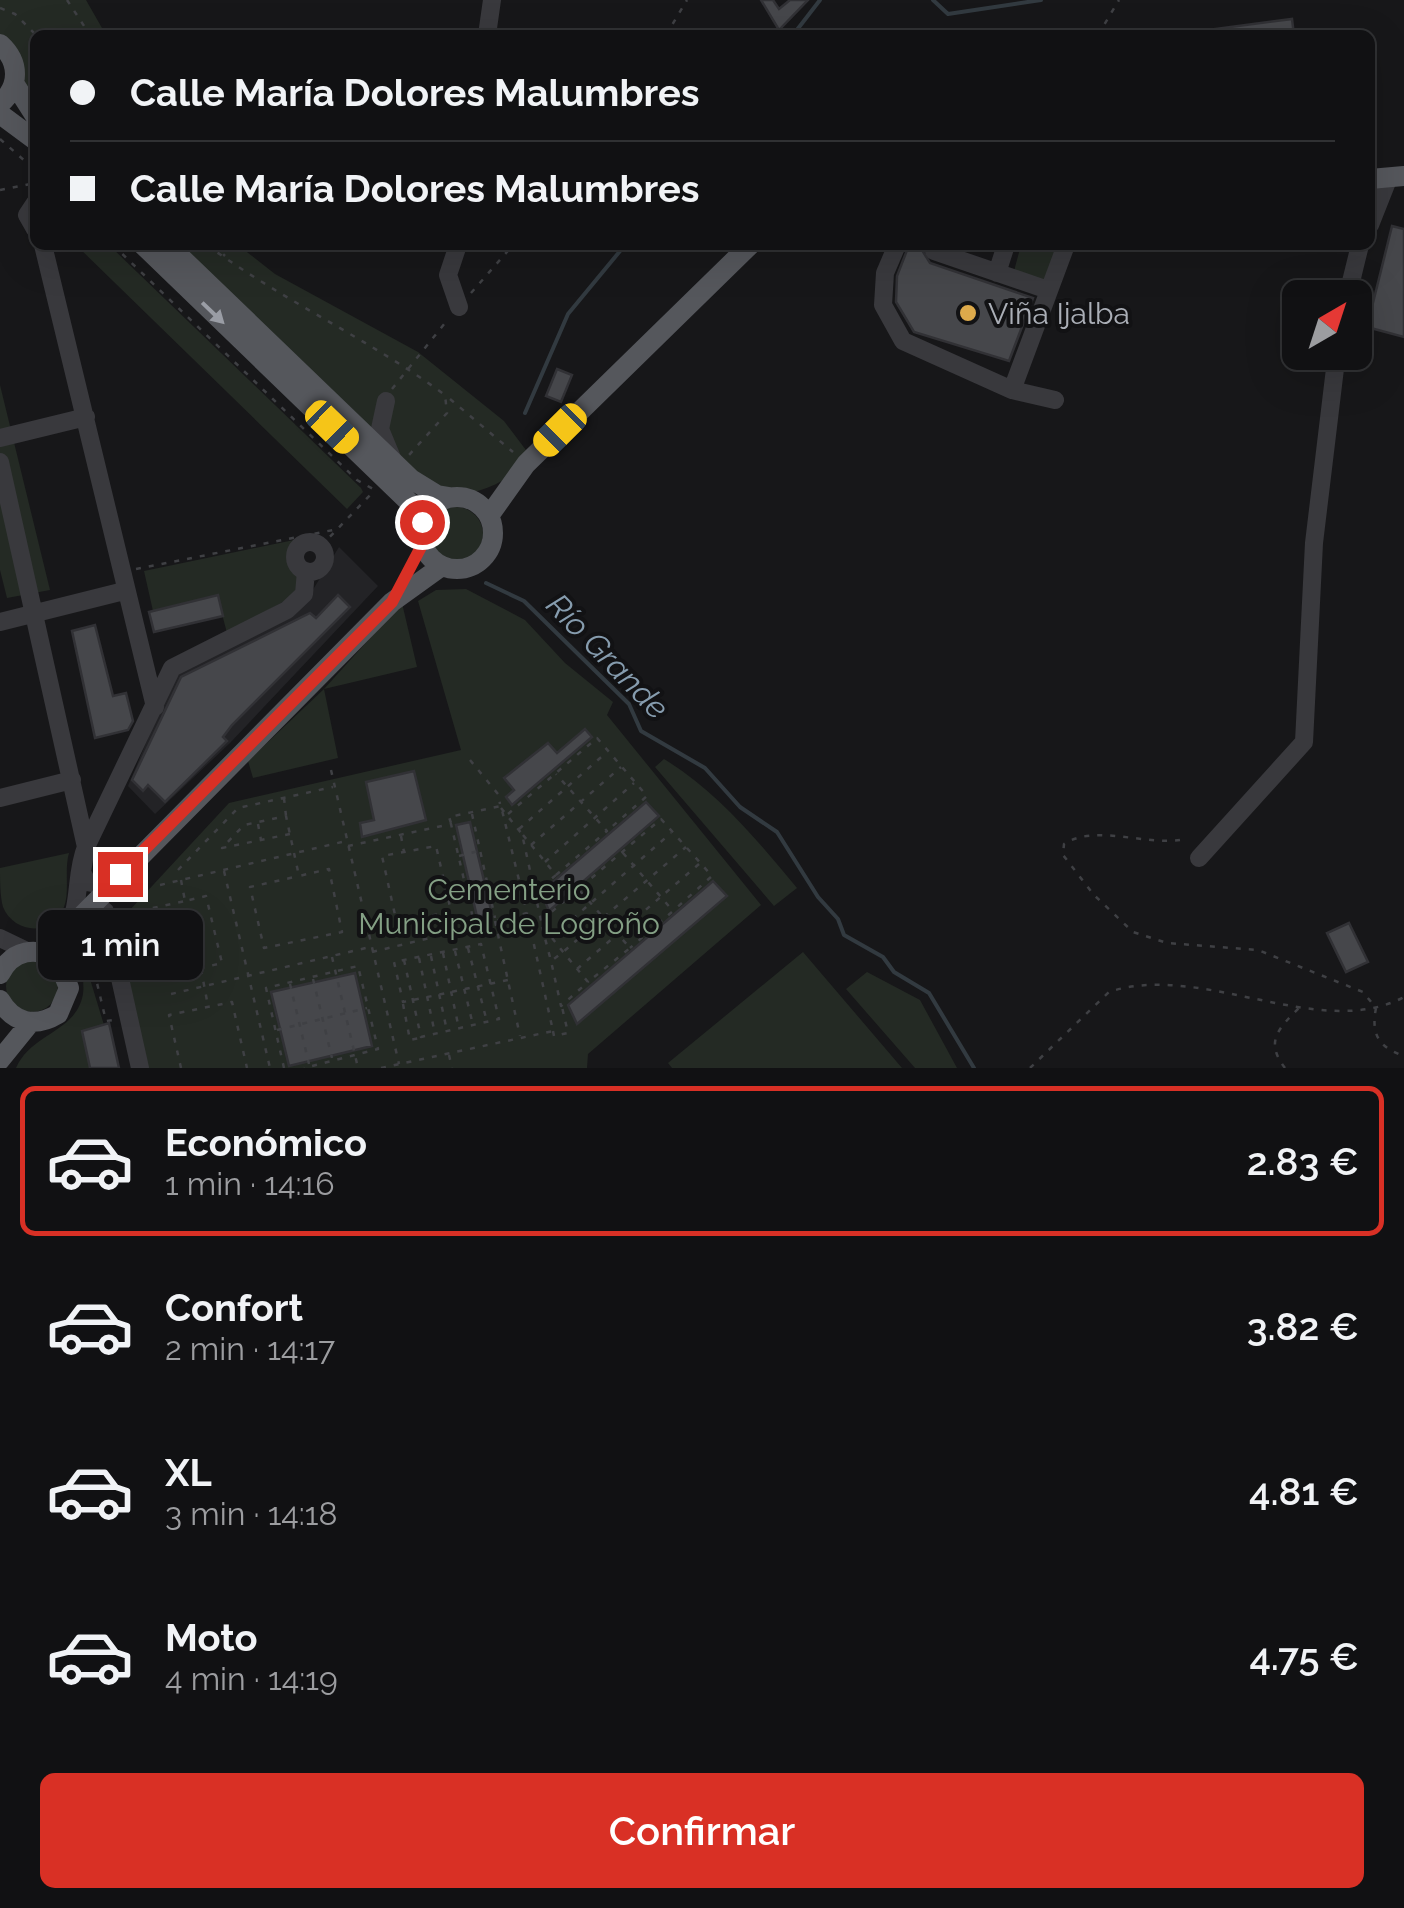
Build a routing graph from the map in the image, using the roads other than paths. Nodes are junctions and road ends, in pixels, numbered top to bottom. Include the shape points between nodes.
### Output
1 (492, 0) edge
2 (488, 30) edge
3 (0, 44) edge
4 (14, 83) junction
5 (0, 104) edge
6 (30, 108) edge
7 (0, 114) edge
8 (30, 136) edge
9 (1388, 177) edge
10 (1375, 211) edge
11 (46, 250) edge
12 (148, 250) edge
13 (173, 250) edge
14 (456, 250) edge
15 (745, 250) edge
16 (895, 250) edge
17 (934, 250) edge
18 (1004, 250) edge
19 (1064, 250) edge
20 (1359, 250) edge
21 (997, 273) junction
22 (1351, 280) edge
23 (1048, 290) junction
24 (459, 307) road end
25 (1335, 370) edge
26 (1012, 390) junction
27 (1055, 400) dead end
28 (340, 410) junction
29 (86, 418) junction
30 (0, 438) edge
31 (0, 462) edge
32 (396, 464) junction
33 (526, 464) junction
34 (458, 497) junction
35 (490, 516) junction
36 (422, 522) junction
37 (422, 545) junction
38 (321, 546) road end
39 (442, 566) junction
40 (122, 582) junction
41 (392, 602) junction
42 (34, 612) junction
43 (0, 622) edge
44 (155, 707) junction
45 (72, 780) junction
46 (0, 798) edge
47 (86, 847) junction
48 (1199, 858) dead end
49 (120, 874) junction
50 (106, 918) road end
51 (81, 920) junction
52 (0, 938) edge
53 (62, 938) junction
54 (36, 952) junction
55 (64, 967) junction
56 (0, 974) edge
57 (3, 1005) edge
58 (30, 1022) junction
59 (0, 1058) edge
60 (140, 1068) edge

1 - 2 street
3 - 4 main road via 14,64
4 - 5 main road
4 - 6 main road
7 - 8 main road
9 - 10 street
11 - 29 street
12 -> 36 main road via 410,502
13 - 28 main road
14 - 24 street via 448,275
15 - 33 main road
16 - 26 street via 882,305 904,341
17 - 21 street
18 - 21 street
19 - 23 street
20 - 22 street
21 - 23 street
23 - 26 street
25 - 48 street via 1314,543 1304,742
26 - 27 street
28 - 32 main road
28 - 32 street via 374,412 386,401 380,429
29 - 30 street
29 - 40 street
31 - 42 street
32 - 34 main road via 426,489
33 - 34 main road via 492,487
33 - 35 main road
34 - 35 main road
34 - 36 main road via 432,506
35 - 39 main road via 493,538 484,558 464,569
36 - 37 main road
37 - 39 main road
37 - 41 main road
38 - 44 street via 299,547 304,594 287,610 172,668
39 - 41 main road
40 - 42 street
40 - 44 street
41 - 49 main road
42 - 43 street
42 - 45 street
44 - 47 street
45 - 46 street
45 - 47 street
47 - 49 street via 87,882 102,885
47 - 53 street via 76,911
49 - 51 main road
50 - 60 street
51 - 53 main road
51 - 55 main road
52 - 54 street
53 - 54 main road
54 - 55 main road
54 - 56 main road via 15,956
55 - 58 main road via 70,988 62,1008 45,1021
57 - 58 main road
57 - 59 main road
58 - 59 main road

